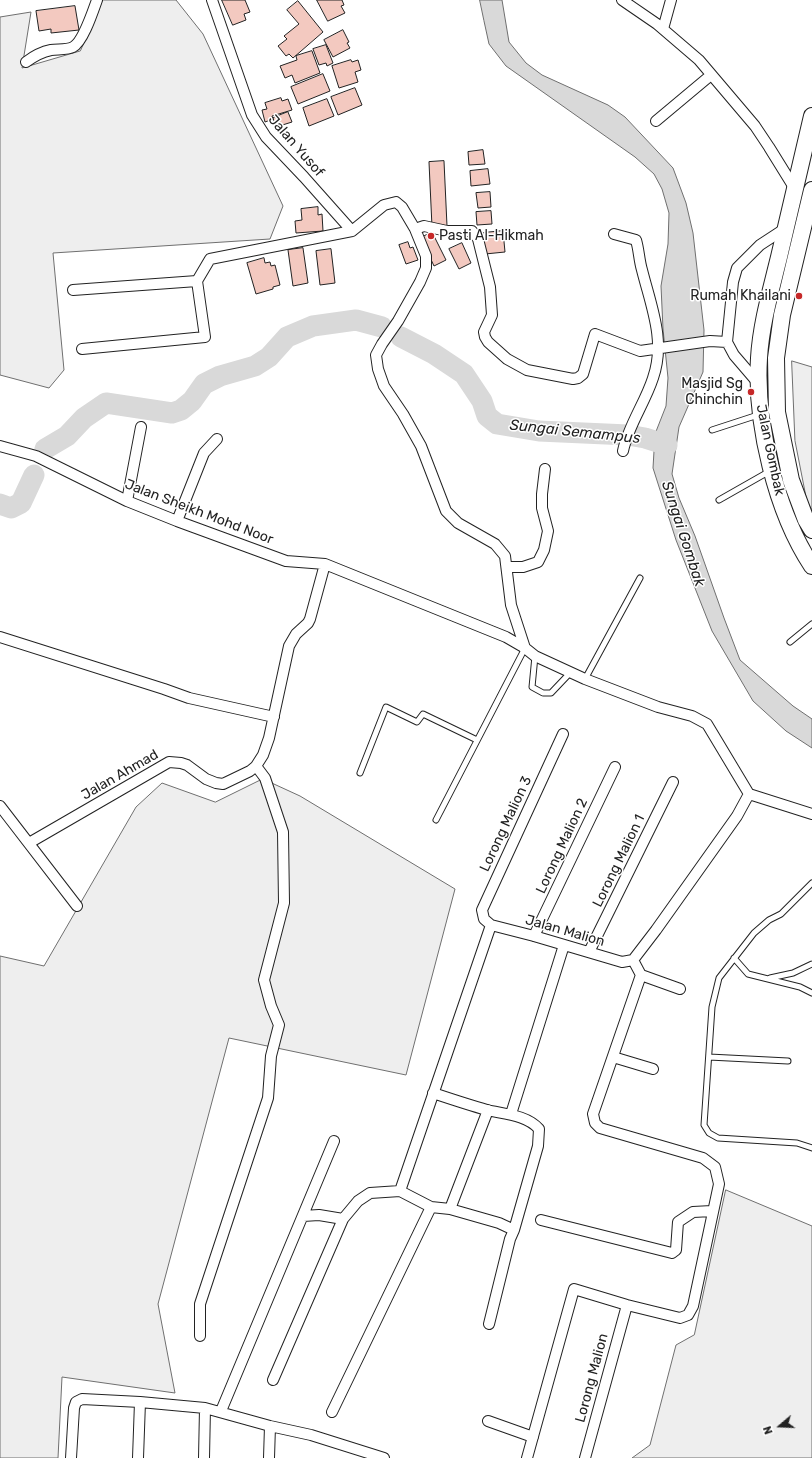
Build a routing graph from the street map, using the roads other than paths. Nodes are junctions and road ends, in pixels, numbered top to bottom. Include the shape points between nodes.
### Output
1 (97, 0) edge
2 (212, 0) edge
3 (622, 0) edge
4 (672, 0) edge
5 (663, 29) junction
6 (26, 62) dead end
7 (711, 75) junction
8 (812, 116) edge
9 (656, 121) dead end
10 (794, 190) junction
11 (812, 190) edge
12 (786, 228) junction
13 (415, 229) junction
14 (352, 231) junction
15 (614, 234) dead end
16 (197, 281) junction
17 (73, 290) dead end
18 (727, 342) junction
19 (82, 349) dead end
20 (659, 349) junction
21 (758, 383) junction
22 (760, 414) junction
23 (141, 426) dead end
24 (712, 430) dead end
25 (217, 439) dead end
26 (0, 446) edge
27 (624, 447) dead end
28 (545, 469) dead end
29 (772, 470) junction
30 (719, 500) dead end
31 (127, 501) junction
32 (177, 521) junction
33 (812, 530) edge
34 (325, 564) junction
35 (812, 566) edge
36 (507, 567) junction
37 (640, 578) dead end
38 (812, 624) edge
39 (0, 637) edge
40 (790, 642) dead end
41 (525, 648) junction
42 (535, 656) junction
43 (570, 673) junction
44 (584, 679) junction
45 (274, 717) junction
46 (563, 734) dead end
47 (477, 740) junction
48 (256, 766) junction
49 (615, 767) dead end
50 (360, 773) dead end
51 (673, 782) dead end
52 (749, 794) junction
53 (0, 806) edge
54 (812, 814) edge
55 (436, 820) dead end
56 (29, 843) junction
57 (812, 883) edge
58 (77, 906) dead end
59 (490, 925) junction
60 (534, 936) junction
61 (564, 945) junction
62 (590, 952) junction
63 (734, 958) junction
64 (632, 960) junction
65 (812, 964) edge
66 (641, 976) junction
67 (769, 978) junction
68 (680, 989) dead end
69 (812, 993) edge
70 (613, 1057) junction
71 (709, 1057) junction
72 (788, 1061) dead end
73 (653, 1069) dead end
74 (433, 1093) junction
75 (488, 1110) junction
76 (511, 1114) junction
77 (334, 1141) dead end
78 (812, 1148) edge
79 (400, 1191) junction
80 (431, 1206) junction
81 (450, 1209) junction
82 (712, 1211) junction
83 (303, 1216) junction
84 (343, 1220) junction
85 (541, 1220) dead end
86 (514, 1230) junction
87 (627, 1305) junction
88 (489, 1324) dead end
89 (200, 1336) dead end
90 (273, 1380) dead end
91 (140, 1402) junction
92 (205, 1408) junction
93 (221, 1412) junction
94 (332, 1412) dead end
95 (488, 1421) dead end
96 (270, 1426) junction
97 (533, 1437) junction
98 (71, 1458) edge
99 (138, 1458) edge
100 (204, 1458) edge
101 (269, 1458) edge
102 (384, 1458) edge
103 (527, 1458) edge
104 (585, 1458) edge

1 - 6 street via 77,44 72,48 50,50
2 - 14 street, Jalan Yusof via 252,115 266,137
3 - 5 street
4 - 5 street
5 - 7 street via 699,60
7 - 9 street
7 - 10 street via 755,126
8 - 10 main road, Jalan Gombak
10 - 12 main road, Jalan Gombak
11 - 33 main road, Jalan Gombak via 782,315 776,358 777,412 791,480
12 - 18 street via 760,246 737,268 733,282
12 - 21 main road, Jalan Gombak via 766,312
13 - 14 street via 402,206 396,202 384,205
13 - 20 street via 424,226 447,231 472,231 478,239 490,287 492,315 484,332 485,337 507,359 527,370 578,378 583,374 595,334 640,351
13 - 36 street via 426,256 426,268 398,321 376,355 378,369 384,386 421,446 446,511 458,523 495,544 505,556
14 - 16 street via 210,258
15 - 20 street via 636,240 654,313
16 - 17 street
16 - 19 street via 205,337
18 - 20 street
18 - 21 street via 734,355
20 - 27 street via 654,377
21 - 22 main road, Jalan Gombak
22 - 24 lane
22 - 29 main road, Jalan Gombak
23 - 31 street
25 - 32 street via 204,453
26 - 31 street, Jalan Sheikh Mohd Noor via 36,456
28 - 36 street via 542,508 548,531 544,550 538,562 523,567
29 - 30 lane
29 - 35 main road, Jalan Gombak via 788,519 803,553
31 - 32 street, Jalan Sheikh Mohd Noor
32 - 34 street, Jalan Sheikh Mohd Noor via 286,561
34 - 41 street, Jalan Sheikh Mohd Noor via 506,637
34 - 45 street via 308,624 296,634 289,646
36 - 41 street via 511,605
37 - 44 lane
38 - 40 lane
39 - 45 street via 189,698
41 - 42 street, Jalan Sheikh Mohd Noor
41 - 47 lane
42 - 43 street, Jalan Sheikh Mohd Noor
42 - 43 lane via 532,687 544,693 551,693
43 - 44 street, Jalan Sheikh Mohd Noor
44 - 52 street, Jalan Sheikh Mohd Noor via 658,707 692,716 707,724
45 - 48 street via 263,755
46 - 59 street, Lorong Malion 3 via 482,910 484,919
47 - 50 lane via 423,714 417,722 386,707
47 - 55 lane
48 - 56 street, Jalan Ahmad via 227,782 216,783 187,765 169,762
48 - 89 street via 265,778 283,832 284,903 264,980 279,1025 271,1056 268,1098 200,1304
49 - 60 street, Lorong Malion 2
51 - 62 street, Lorong Malion 1
52 - 54 street
52 - 64 street via 737,816
53 - 56 street
56 - 58 street
57 - 63 lane via 781,914 754,933
59 - 60 street, Jalan Malion
59 - 74 street
60 - 61 street, Jalan Malion
61 - 62 street, Jalan Malion
61 - 76 street
62 - 64 street, Jalan Malion via 622,962
63 - 67 lane via 748,974
63 - 71 lane via 719,978 715,992
64 - 66 street
65 - 67 lane via 793,973
66 - 68 street
66 - 70 street
67 - 69 lane
70 - 73 street
70 - 82 street via 593,1114 595,1123 600,1128 703,1158 715,1167 719,1184
71 - 72 lane
71 - 78 lane via 704,1125 709,1133 718,1138 797,1143
74 - 75 street
74 - 79 street
75 - 76 street
75 - 81 street
76 - 86 street via 536,1125 539,1129 538,1146
77 - 83 street
79 - 80 street
79 - 84 street via 370,1193 358,1201
80 - 81 street
80 - 94 street
81 - 86 street
82 - 85 street via 693,1212 678,1222 676,1250 672,1253
82 - 87 street via 693,1306 688,1315 680,1318
83 - 84 street via 319,1215
83 - 93 street
84 - 90 street
86 - 88 street
87 - 97 street via 574,1289
87 - 104 street, Lorong Malion
91 - 92 street
91 - 98 street via 82,1399 76,1402
91 - 99 street
92 - 93 street
92 - 100 street
93 - 96 street
95 - 97 street
96 - 101 street
96 - 102 street via 311,1435
97 - 103 street

